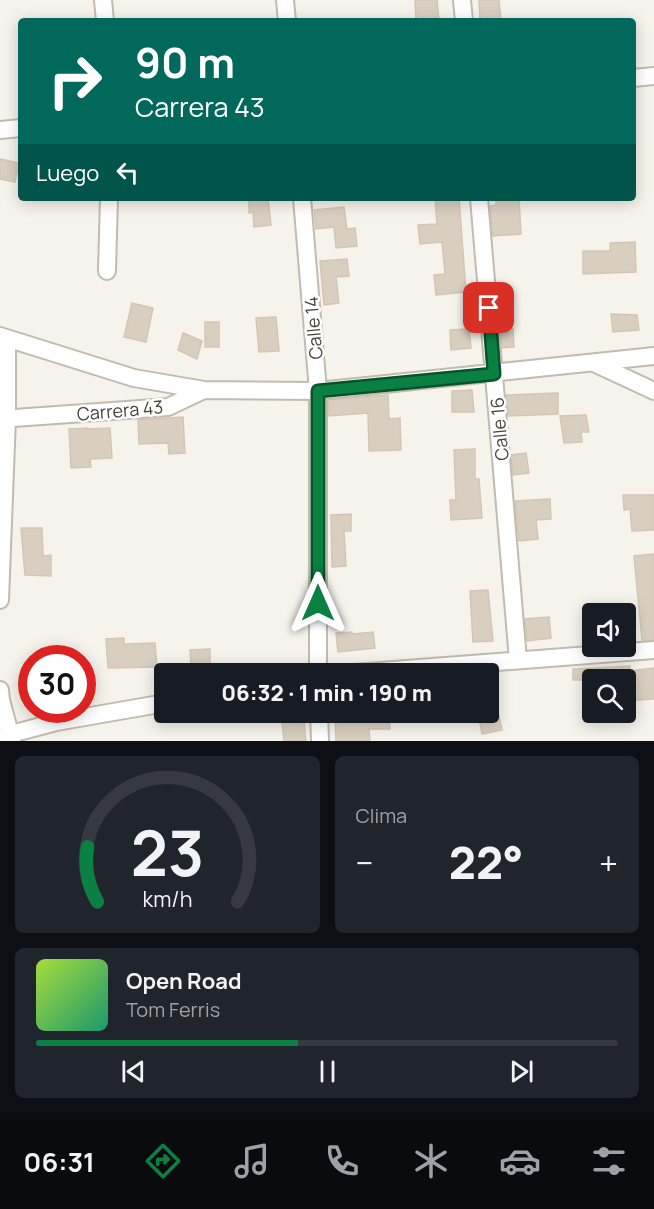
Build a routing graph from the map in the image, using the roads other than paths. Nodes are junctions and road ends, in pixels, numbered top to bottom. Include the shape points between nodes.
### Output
1 (103, 0) edge
2 (285, 0) edge
3 (462, 0) edge
4 (105, 18) edge
5 (287, 18) edge
6 (464, 18) edge
7 (654, 76) edge
8 (636, 78) edge
9 (18, 128) edge
10 (0, 130) edge
11 (110, 201) edge
12 (302, 201) edge
13 (479, 201) edge
14 (107, 271) dead end
15 (4, 337) edge
16 (654, 357) edge
17 (595, 363) junction
18 (494, 374) junction
19 (204, 390) junction
20 (318, 391) junction
21 (654, 391) edge
22 (4, 418) edge
23 (0, 600) edge
24 (654, 650) edge
25 (518, 660) junction
26 (318, 663) edge
27 (480, 663) edge
28 (0, 690) edge
29 (154, 705) edge
30 (319, 723) edge
31 (7, 738) edge
32 (320, 741) edge

1 - 4 street
2 - 5 street
3 - 6 street
7 - 8 street
9 - 10 street
11 - 14 street
12 - 20 street, Calle 14
13 - 18 street, Calle 16
15 - 19 street via 134,378
15 - 22 street
16 - 17 street, Carrera 43
17 - 18 street, Carrera 43
17 - 21 street
18 - 20 street, Carrera 43
18 - 25 street, Calle 16
19 - 20 street, Carrera 43
19 - 22 street, Carrera 43 via 168,407
20 - 26 street, Calle 14
22 - 23 street
24 - 25 street
25 - 27 street
28 - 31 street
29 - 31 street via 56,722
30 - 32 street

